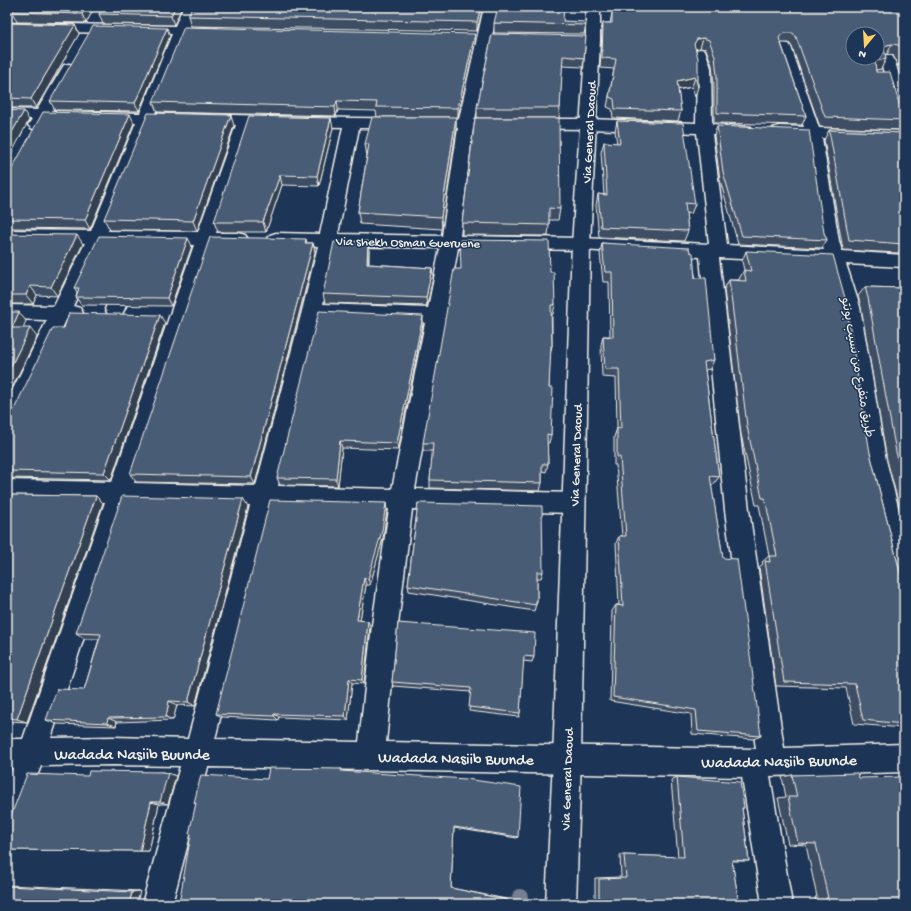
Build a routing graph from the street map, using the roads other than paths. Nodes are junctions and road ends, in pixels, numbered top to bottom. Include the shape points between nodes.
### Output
1 (190, 7) edge
2 (491, 7) edge
3 (593, 7) edge
4 (101, 12) edge
5 (7, 27) edge
6 (92, 29) junction
7 (180, 31) junction
8 (228, 32) edge
9 (467, 37) edge
10 (483, 37) junction
11 (499, 38) edge
12 (85, 42) edge
13 (784, 47) edge
14 (700, 53) dead end
15 (77, 55) edge
16 (887, 59) edge
17 (7, 114) edge
18 (42, 114) junction
19 (904, 116) edge
20 (145, 117) junction
21 (246, 120) junction
22 (352, 123) junction
23 (466, 124) junction
24 (589, 124) junction
25 (704, 129) junction
26 (813, 132) junction
27 (31, 134) edge
28 (904, 136) edge
29 (7, 236) edge
30 (97, 237) junction
31 (206, 238) junction
32 (328, 240) junction
33 (450, 242) junction
34 (581, 244) junction
35 (714, 252) junction
36 (834, 258) junction
37 (904, 261) edge
38 (111, 311) dead end
39 (312, 311) junction
40 (7, 312) edge
41 (60, 313) junction
42 (436, 316) junction
43 (7, 423) edge
44 (7, 490) edge
45 (120, 492) junction
46 (264, 495) junction
47 (402, 499) junction
48 (574, 502) junction
49 (904, 578) edge
50 (20, 753) edge
51 (198, 753) junction
52 (371, 756) junction
53 (904, 758) edge
54 (567, 760) junction
55 (763, 763) junction
56 (7, 818) edge
57 (157, 904) edge
58 (561, 904) edge
59 (776, 904) edge

1 - 7 street
2 - 10 street
3 - 24 street, Via General Daoud via 585,40
4 - 6 street
5 - 6 street
6 - 7 street
6 - 12 street
7 - 8 street
7 - 20 street
9 - 10 street
10 - 11 street
10 - 23 street
13 - 26 street, طريق متفرع من نسيب بونتو
14 - 25 street via 704,68
15 - 18 street
16 - 19 street
17 - 18 street
18 - 20 street
18 - 27 street
20 - 21 street
20 - 30 street
21 - 22 street
21 - 31 street
22 - 23 street
22 - 32 street
23 - 24 street
23 - 33 street
24 - 25 street
24 - 34 street, Via General Daoud
25 - 26 street
25 - 35 street
26 - 28 street
26 - 36 street, طريق متفرع من نسيب بونتو
29 - 30 street, Via shekh Osman Gueruene
30 - 31 street, Via shekh Osman Gueruene
30 - 41 street
31 - 32 street, Via shekh Osman Gueruene
31 - 45 street via 172,315
32 - 33 street, Via shekh Osman Gueruene
32 - 39 street
33 - 34 street, Via shekh Osman Gueruene
33 - 42 street
34 - 35 street, Via shekh Osman Gueruene
34 - 48 street, Via General Daoud
35 - 36 street, Via shekh Osman Gueruene
35 - 55 street
36 - 37 street, Via shekh Osman Gueruene
36 - 49 street, طريق متفرع من نسيب بونتو via 850,307 876,460
38 - 41 street
39 - 42 street
39 - 46 street
40 - 41 street
41 - 43 street
42 - 47 street
44 - 45 street
45 - 46 street
45 - 50 street
46 - 47 street
46 - 51 street
47 - 48 street
47 - 52 street
48 - 54 street, Via General Daoud
50 - 51 street, Wadada Nasiib Buunde
50 - 56 street
51 - 52 street, Wadada Nasiib Buunde
51 - 57 street
52 - 54 street, Wadada Nasiib Buunde
53 - 55 street, Wadada Nasiib Buunde
54 - 55 street, Wadada Nasiib Buunde
54 - 58 street, Via General Daoud
55 - 59 street

